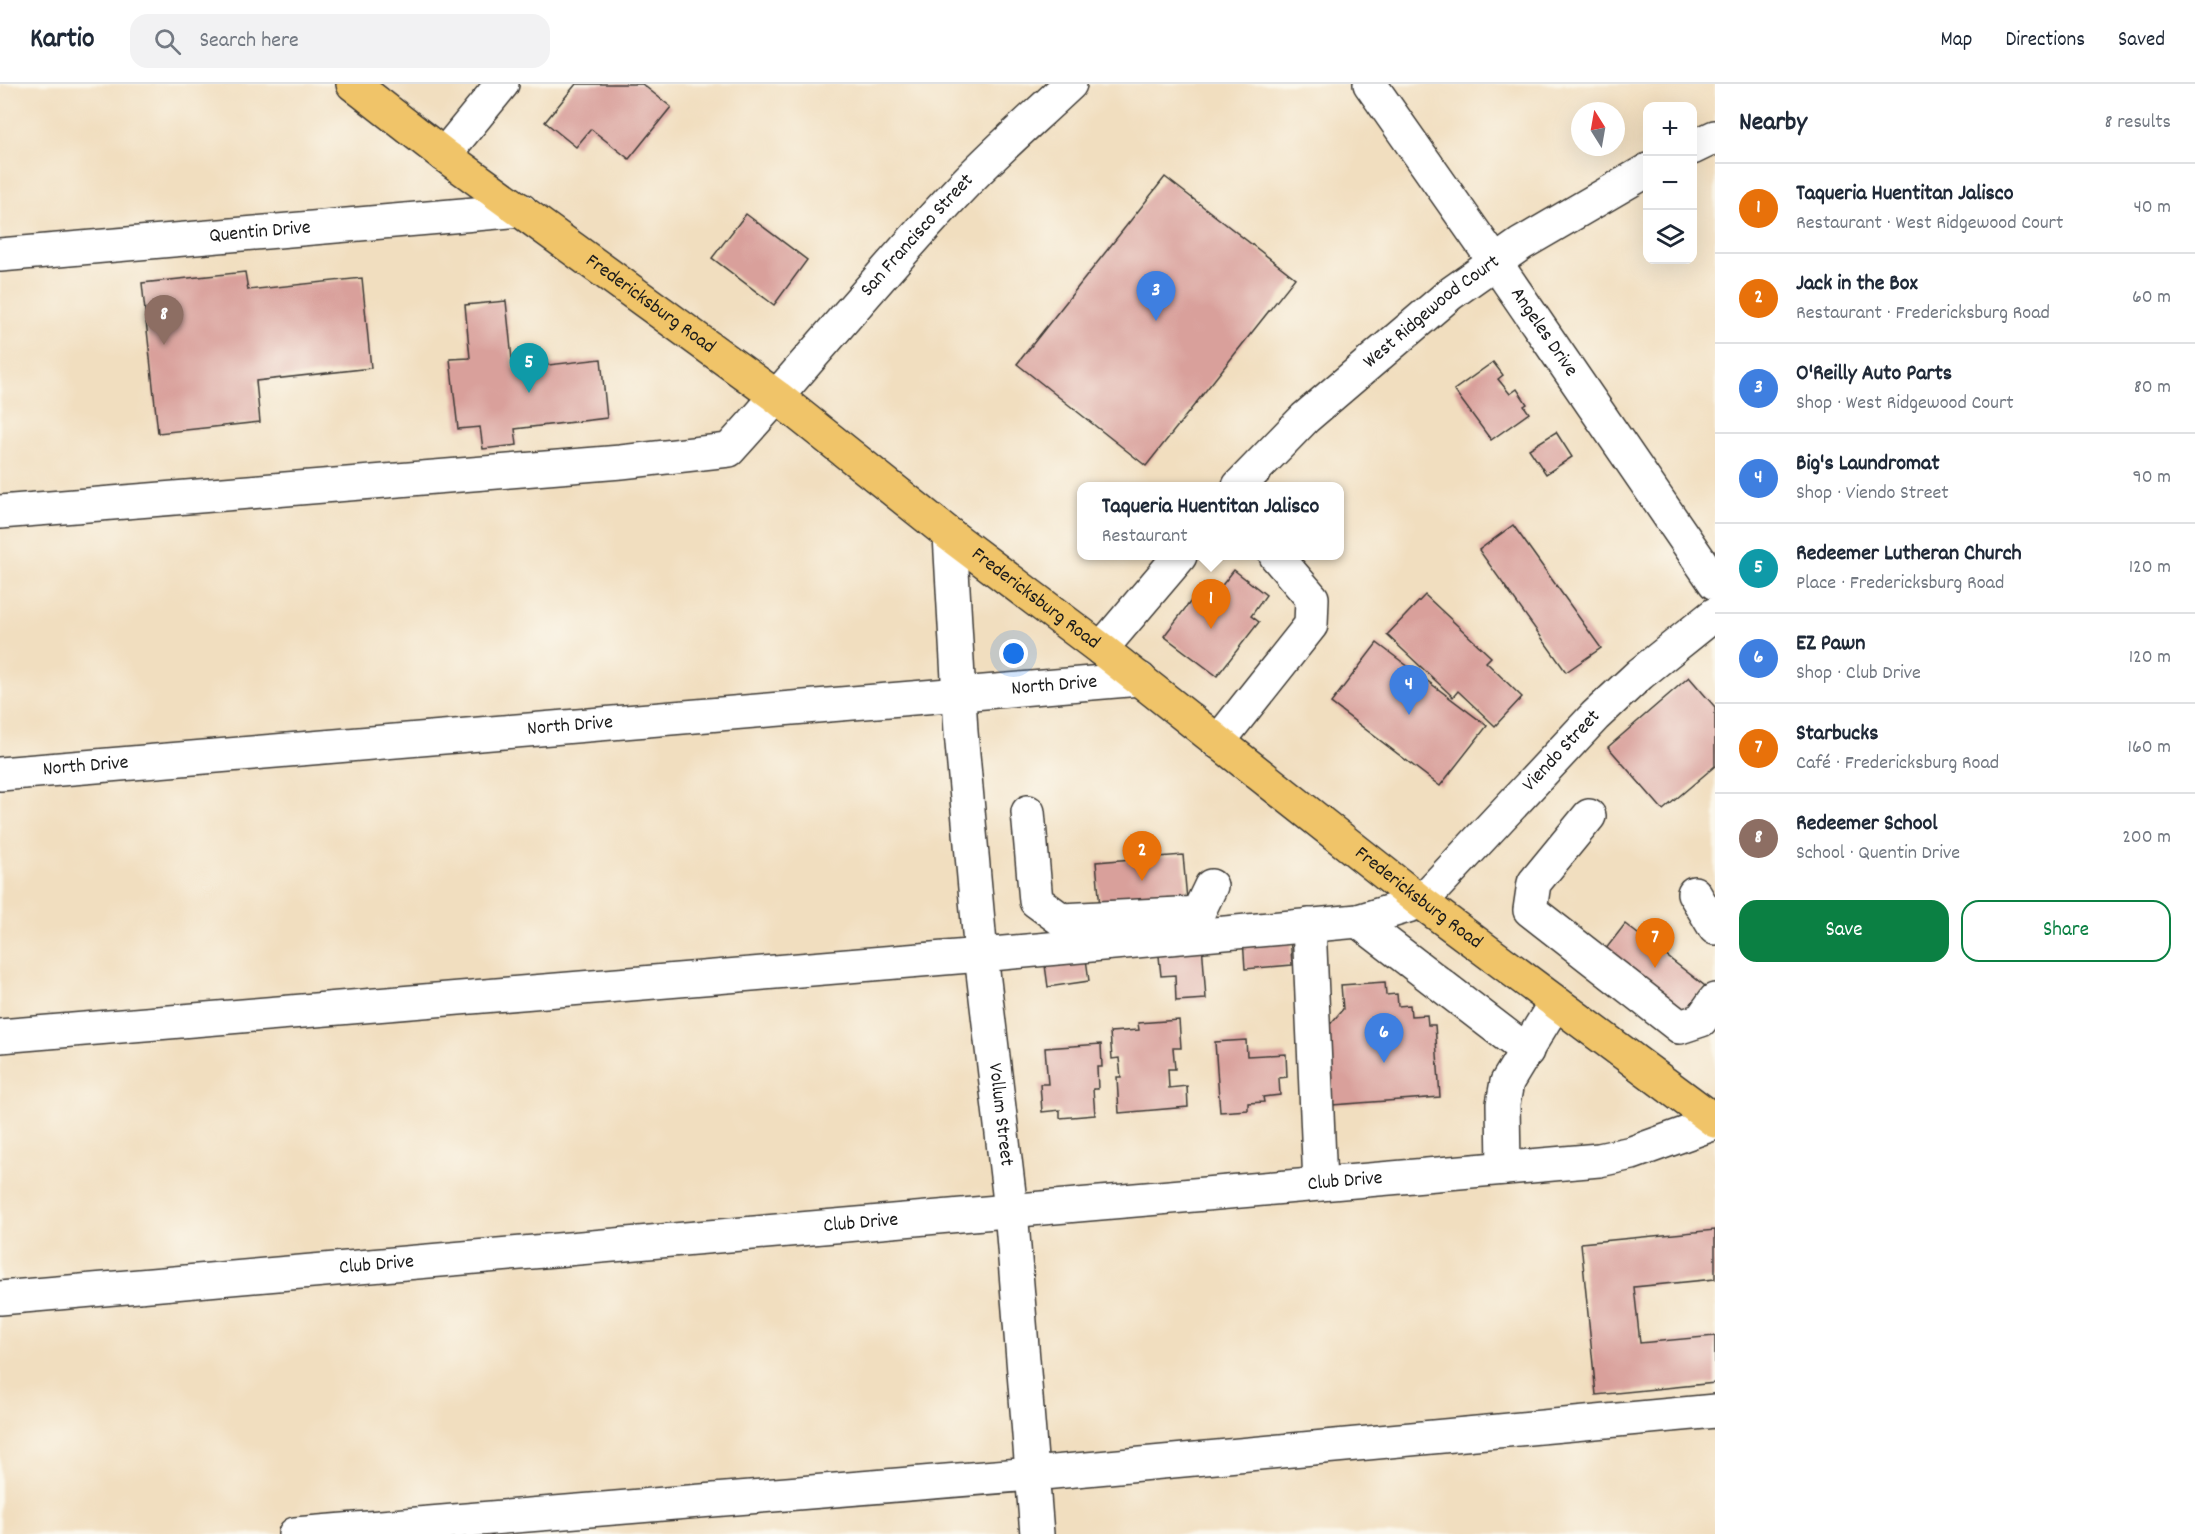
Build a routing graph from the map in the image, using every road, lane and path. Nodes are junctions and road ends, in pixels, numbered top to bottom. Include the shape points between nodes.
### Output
1 (352, 84) edge
2 (502, 84) edge
3 (1070, 84) edge
4 (1370, 84) edge
5 (1715, 137) edge
6 (1697, 146) edge
7 (444, 155) junction
8 (1643, 172) edge
9 (520, 210) junction
10 (0, 255) edge
11 (1495, 262) junction
12 (777, 397) junction
13 (1243, 482) edge
14 (0, 512) edge
15 (950, 535) junction
16 (1176, 560) edge
17 (1280, 560) edge
18 (1715, 583) edge
19 (1715, 614) edge
20 (1101, 649) junction
21 (1140, 679) junction
22 (957, 694) junction
23 (1218, 742) junction
24 (0, 774) edge
25 (1028, 812) dead end
26 (1589, 816) dead end
27 (1211, 886) dead end
28 (1694, 893) dead end
29 (1421, 902) junction
30 (1358, 921) junction
31 (1309, 925) junction
32 (1715, 928) edge
33 (981, 955) junction
34 (1715, 1000) edge
35 (1556, 1003) junction
36 (0, 1036) edge
37 (1527, 1051) junction
38 (1715, 1122) edge
39 (1504, 1168) junction
40 (1320, 1184) junction
41 (1011, 1210) junction
42 (0, 1298) edge
43 (1715, 1411) edge
44 (1032, 1474) junction
45 (295, 1534) edge
46 (1037, 1534) edge

1 - 7 main road, Fredericksburg Road
2 - 7 street
3 - 12 street, San Francisco Street via 957,192 864,293
4 - 11 street, Angeles Drive
5 - 6 street
7 - 9 main road, Fredericksburg Road
8 - 11 street, West Ridgewood Court
9 - 10 street, Quentin Drive
9 - 12 main road, Fredericksburg Road
11 - 13 street, West Ridgewood Court via 1450,294 1305,418
11 - 18 street, Angeles Drive
12 - 14 street, San Francisco Street via 729,450
12 - 15 main road, Fredericksburg Road
15 - 20 main road, Fredericksburg Road
15 - 22 street, Vollum Street
16 - 20 street
17 - 23 street via 1312,598 1311,625
19 - 29 street, Viendo Street via 1595,716
20 - 21 main road, Fredericksburg Road
21 - 22 street, North Drive
21 - 23 main road, Fredericksburg Road
22 - 24 street, North Drive
22 - 33 street, Vollum Street
23 - 29 main road, Fredericksburg Road
25 - 27 street via 1036,901 1062,920 1198,913
26 - 34 street via 1534,883 1530,910 1680,1027 1701,1020
28 - 32 street
29 - 30 street
29 - 35 main road, Fredericksburg Road
30 - 31 street
30 - 37 street
31 - 33 street
31 - 40 street
33 - 36 street
33 - 41 street, Vollum Street
35 - 37 street
35 - 38 main road, Fredericksburg Road
37 - 39 street via 1508,1082 1503,1104
38 - 39 street, Club Drive via 1632,1153 1599,1160
39 - 40 street, Club Drive
40 - 41 street, Club Drive
41 - 42 street, Club Drive
41 - 44 street, Vollum Street
43 - 44 street
44 - 45 street
44 - 46 street, Vollum Street

